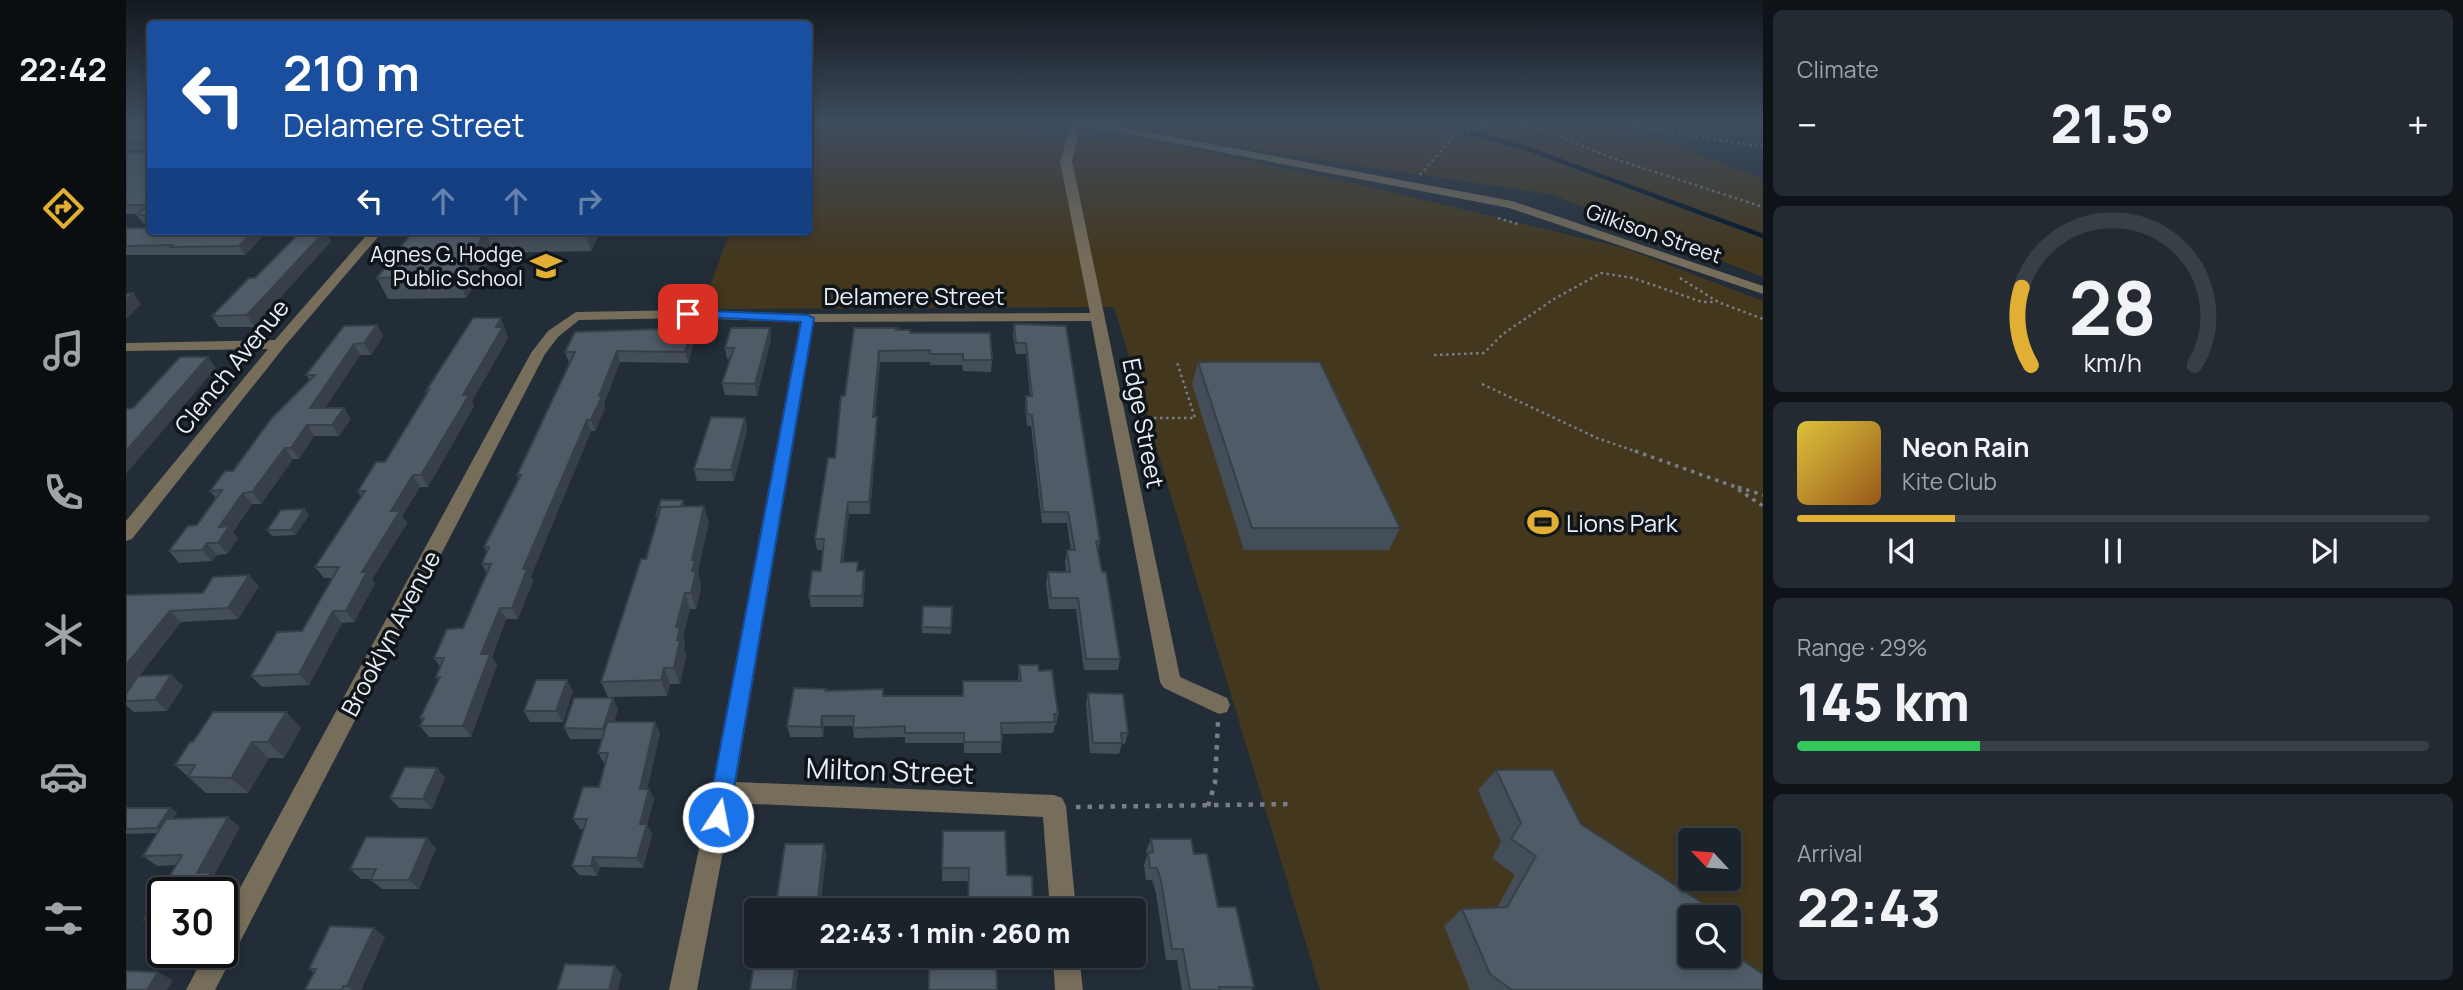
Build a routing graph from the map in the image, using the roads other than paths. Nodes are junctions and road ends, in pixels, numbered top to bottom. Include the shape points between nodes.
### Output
1 (1067, 168) edge
2 (1318, 168) edge
3 (374, 235) edge
4 (1763, 290) edge
5 (1097, 317) junction
6 (808, 318) junction
7 (565, 322) joint
8 (279, 344) junction
9 (126, 347) edge
10 (126, 534) edge
11 (1219, 705) road end
12 (723, 792) junction
13 (1061, 898) edge
14 (238, 918) edge
15 (212, 968) edge
16 (1067, 968) edge
17 (200, 990) edge
18 (683, 990) edge
19 (1069, 990) edge

1 - 5 street, Edge Street
2 - 4 street, Gilkison Street via 1512,205
3 - 8 street, Clench Avenue
5 - 6 street, Delamere Street
5 - 11 street, Edge Street via 1171,682
6 - 7 street, Delamere Street via 616,314 576,316
6 - 12 street
7 - 14 street, Brooklyn Avenue via 538,354
8 - 9 street
8 - 10 street, Clench Avenue
12 - 13 street, Milton Street via 1054,806
12 - 18 street
15 - 17 street, Brooklyn Avenue
16 - 19 street

